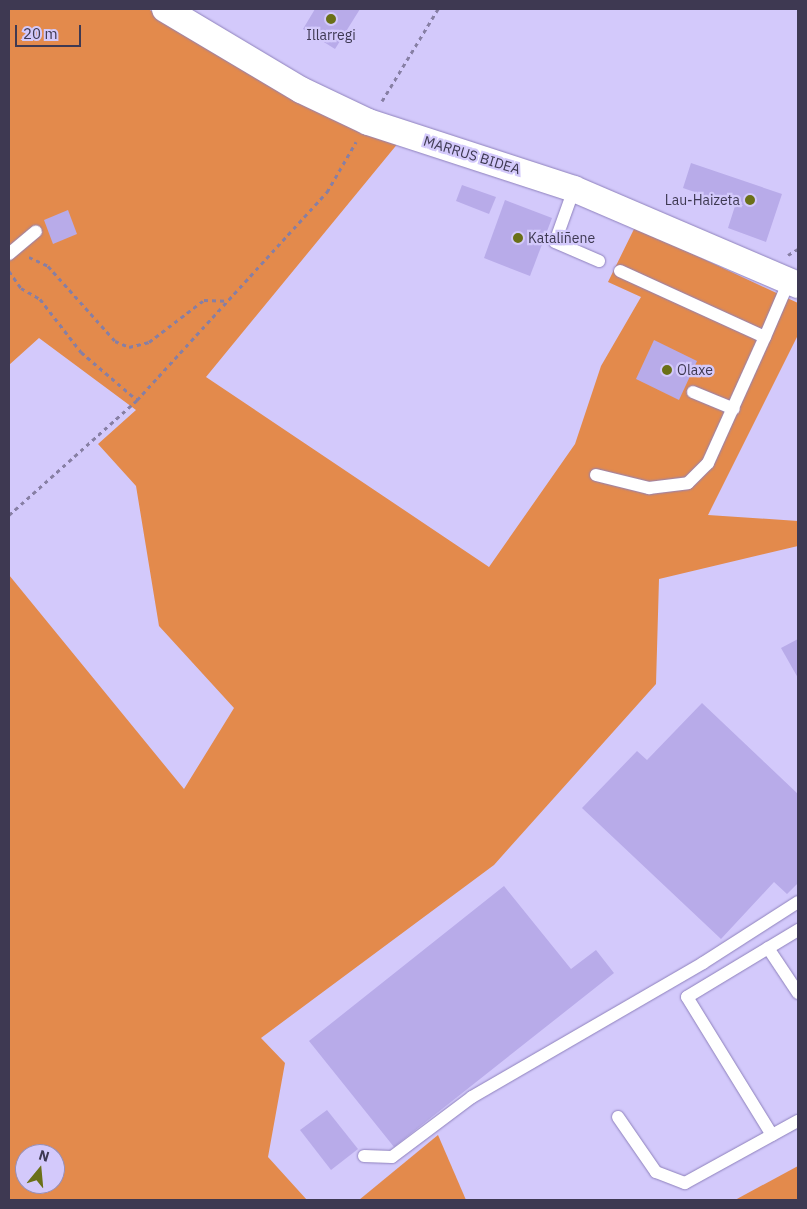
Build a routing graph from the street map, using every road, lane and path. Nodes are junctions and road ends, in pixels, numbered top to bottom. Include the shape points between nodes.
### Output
1 (165, 9) edge
2 (438, 9) edge
3 (368, 122) junction
4 (574, 189) junction
5 (36, 231) dead end
6 (11, 252) edge
7 (599, 261) dead end
8 (9, 270) edge
9 (620, 271) dead end
10 (795, 280) edge
11 (227, 302) junction
12 (765, 337) junction
13 (693, 392) dead end
14 (137, 400) junction
15 (734, 409) junction
16 (596, 475) dead end
17 (9, 515) edge
18 (798, 902) edge
19 (798, 930) edge
20 (768, 948) junction
21 (798, 993) edge
22 (618, 1117) dead end
23 (798, 1121) edge
24 (772, 1135) junction
25 (364, 1156) dead end

1 - 3 street, MARRUS BIDEA via 301,90
2 - 3 path
3 - 4 street, MARRUS BIDEA
3 - 11 path via 327,192
4 - 7 lane via 555,242
4 - 10 street, MARRUS BIDEA
5 - 6 lane
6 - 11 path via 48,266 115,341 129,347 149,342 204,300
8 - 14 path via 21,288 40,300 81,352
9 - 12 lane
10 - 12 lane
11 - 14 path
12 - 15 lane
13 - 15 lane
14 - 17 path
15 - 16 lane via 708,463 688,483 649,488
18 - 25 lane via 703,963 472,1097 392,1157
19 - 20 lane
20 - 21 lane
20 - 24 lane via 687,997
22 - 24 lane via 656,1172 685,1183
23 - 24 lane

